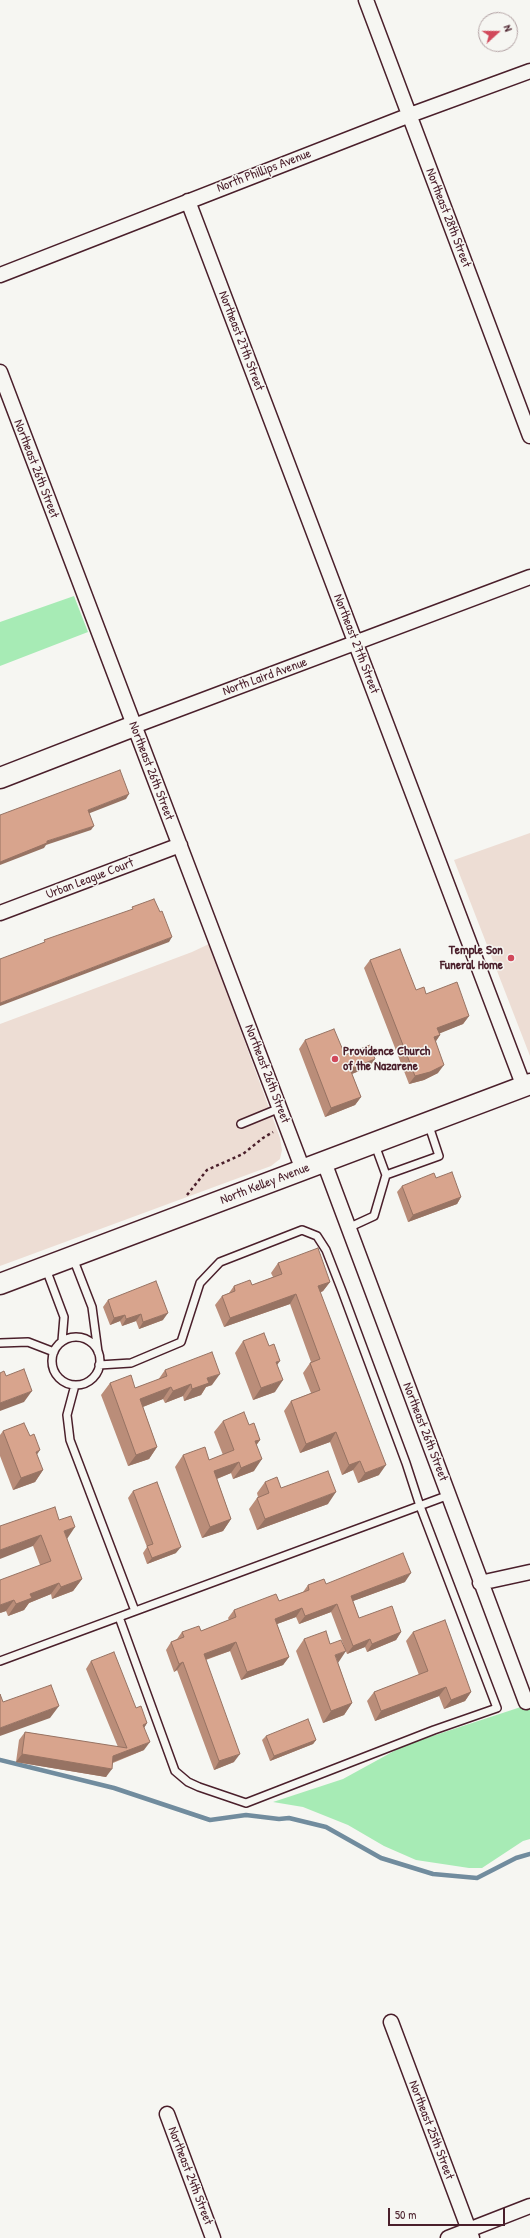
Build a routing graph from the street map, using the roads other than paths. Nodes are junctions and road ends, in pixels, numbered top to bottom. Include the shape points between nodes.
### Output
1 (366, 0) edge
2 (530, 71) edge
3 (410, 115) junction
4 (188, 201) junction
5 (0, 275) edge
6 (0, 372) edge
7 (530, 436) edge
8 (530, 577) edge
9 (356, 643) junction
10 (134, 726) junction
11 (0, 778) edge
12 (180, 845) junction
13 (0, 913) edge
14 (527, 1085) edge
15 (280, 1108) junction
16 (427, 1123) junction
17 (241, 1124) dead end
18 (374, 1143) junction
19 (324, 1162) junction
20 (303, 1170) junction
21 (386, 1175) junction
22 (348, 1228) junction
23 (72, 1257) junction
24 (46, 1267) junction
25 (0, 1284) edge
26 (62, 1341) junction
27 (0, 1344) edge
28 (54, 1352) junction
29 (98, 1354) junction
30 (99, 1364) junction
31 (75, 1385) junction
32 (449, 1496) junction
33 (420, 1506) junction
34 (530, 1572) edge
35 (480, 1583) junction
36 (135, 1611) junction
37 (119, 1617) junction
38 (0, 1661) edge
39 (526, 1702) dead end
40 (391, 2022) dead end
41 (167, 2114) dead end
42 (530, 2206) edge
43 (470, 2234) edge
44 (213, 2238) edge
45 (448, 2238) edge

1 - 3 street, Northeast 28th Street
2 - 3 street, North Phillips Avenue
3 - 4 street, North Phillips Avenue
3 - 7 street, Northeast 28th Street
4 - 5 street, North Phillips Avenue
4 - 9 street, Northeast 27th Street
6 - 10 street, Northeast 26th Street
8 - 9 street, North Laird Avenue
9 - 10 street, North Laird Avenue
9 - 14 street, Northeast 27th Street
10 - 11 main road, North Laird Avenue
10 - 12 street, Northeast 26th Street
12 - 13 street, Urban League Court
12 - 15 street, Northeast 26th Street
14 - 16 main road, North Kelley Avenue
15 - 17 lane
15 - 20 street, Northeast 26th Street
16 - 18 main road, North Kelley Avenue
16 - 21 lane via 440,1156
18 - 19 main road, North Kelley Avenue
18 - 21 lane
19 - 20 main road, North Kelley Avenue
19 - 22 street, Northeast 26th Street
20 - 23 main road, North Kelley Avenue
21 - 22 lane via 374,1216
22 - 32 street, Northeast 26th Street
23 - 24 main road, North Kelley Avenue
23 - 29 lane via 92,1307
24 - 25 main road, North Kelley Avenue
24 - 26 lane via 64,1317
26 - 28 lane
26 - 29 lane via 76,1337 84,1339 90,1342
27 - 28 lane via 28,1342
28 - 31 lane via 52,1360 56,1374 61,1380
29 - 30 lane
30 - 31 lane via 95,1376 90,1381
30 - 33 lane via 131,1363 181,1342 200,1283 220,1262 302,1230 317,1236 326,1250 342,1291
31 - 36 lane via 66,1415 70,1440
32 - 33 lane
32 - 35 street, Northeast 26th Street
33 - 36 lane
33 - 37 lane via 497,1708 246,1803 199,1787 175,1771
34 - 35 street
35 - 39 street, Northeast 26th Street
36 - 37 lane
37 - 38 lane
40 - 43 street, Northeast 25th Street
41 - 44 street, Northeast 24th Street
42 - 43 street
43 - 45 street

